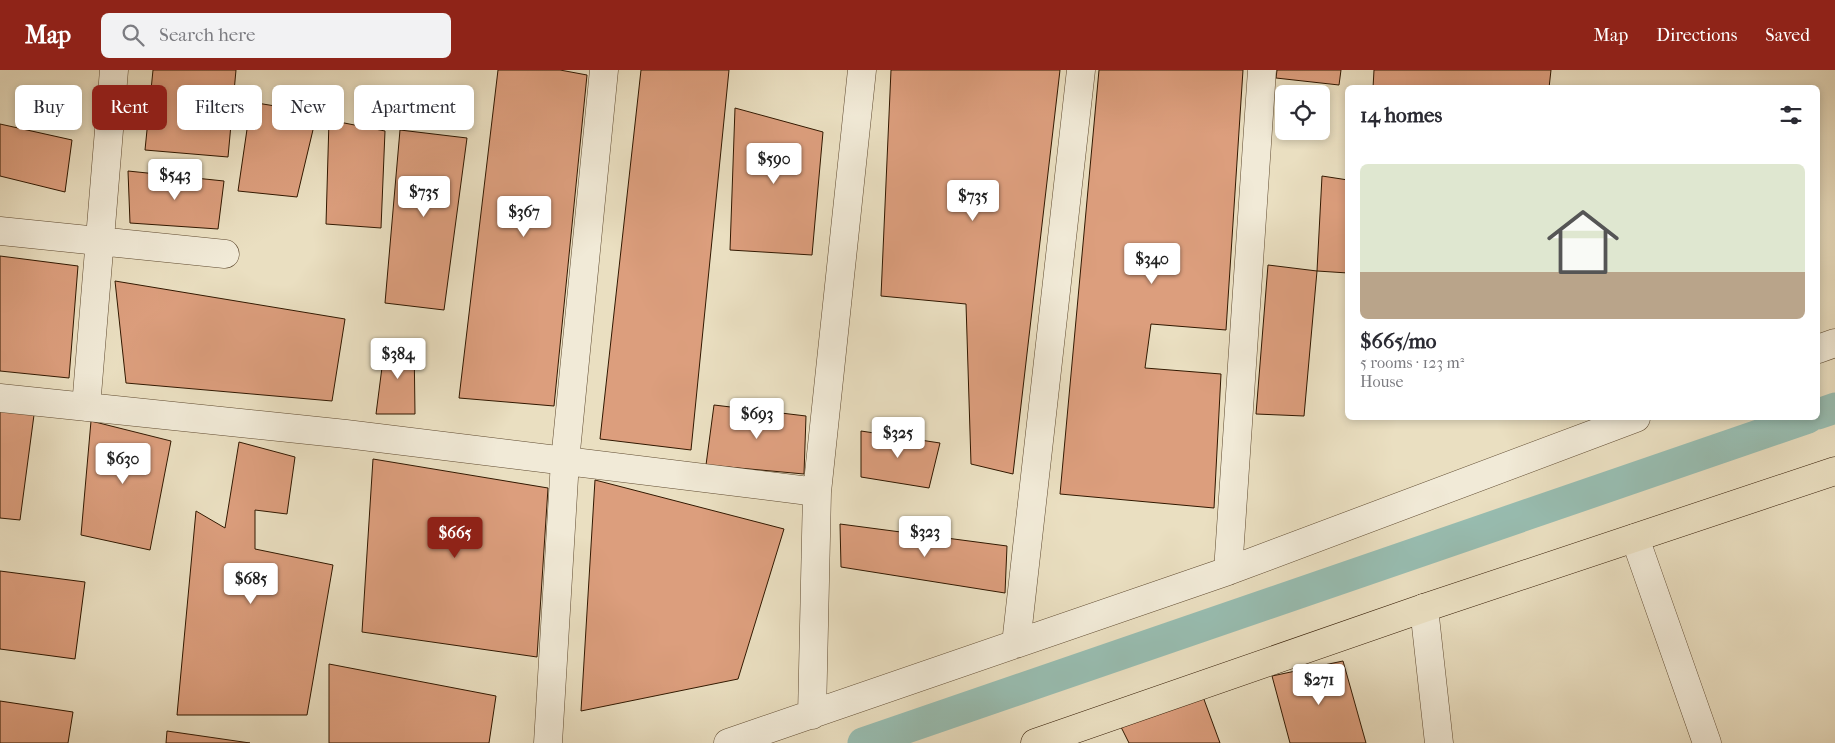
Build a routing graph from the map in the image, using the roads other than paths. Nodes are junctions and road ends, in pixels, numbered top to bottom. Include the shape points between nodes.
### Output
1 (114, 70) edge
2 (604, 70) edge
3 (862, 70) edge
4 (1081, 70) edge
5 (1262, 70) edge
6 (0, 231) edge
7 (99, 240) junction
8 (225, 254) dead end
9 (1835, 343) edge
10 (1820, 348) edge
11 (0, 398) edge
12 (86, 407) junction
13 (1631, 420) edge
14 (565, 461) junction
15 (1835, 471) edge
16 (817, 492) junction
17 (1635, 538) junction
18 (1228, 571) junction
19 (1424, 608) junction
20 (1016, 644) junction
21 (812, 715) junction
22 (548, 743) edge
23 (728, 743) edge
24 (1035, 743) edge
25 (1440, 743) edge
26 (1707, 743) edge

1 - 7 street
2 - 14 street
3 - 16 street
4 - 20 street
5 - 18 street
6 - 7 street
7 - 8 street
7 - 12 street
9 - 10 street
11 - 12 street
12 - 14 street
13 - 18 street
14 - 16 street
14 - 22 street
15 - 17 main road
16 - 21 street
17 - 19 main road
17 - 26 street
18 - 20 street
19 - 24 main road
19 - 25 street
20 - 21 street
21 - 23 street

